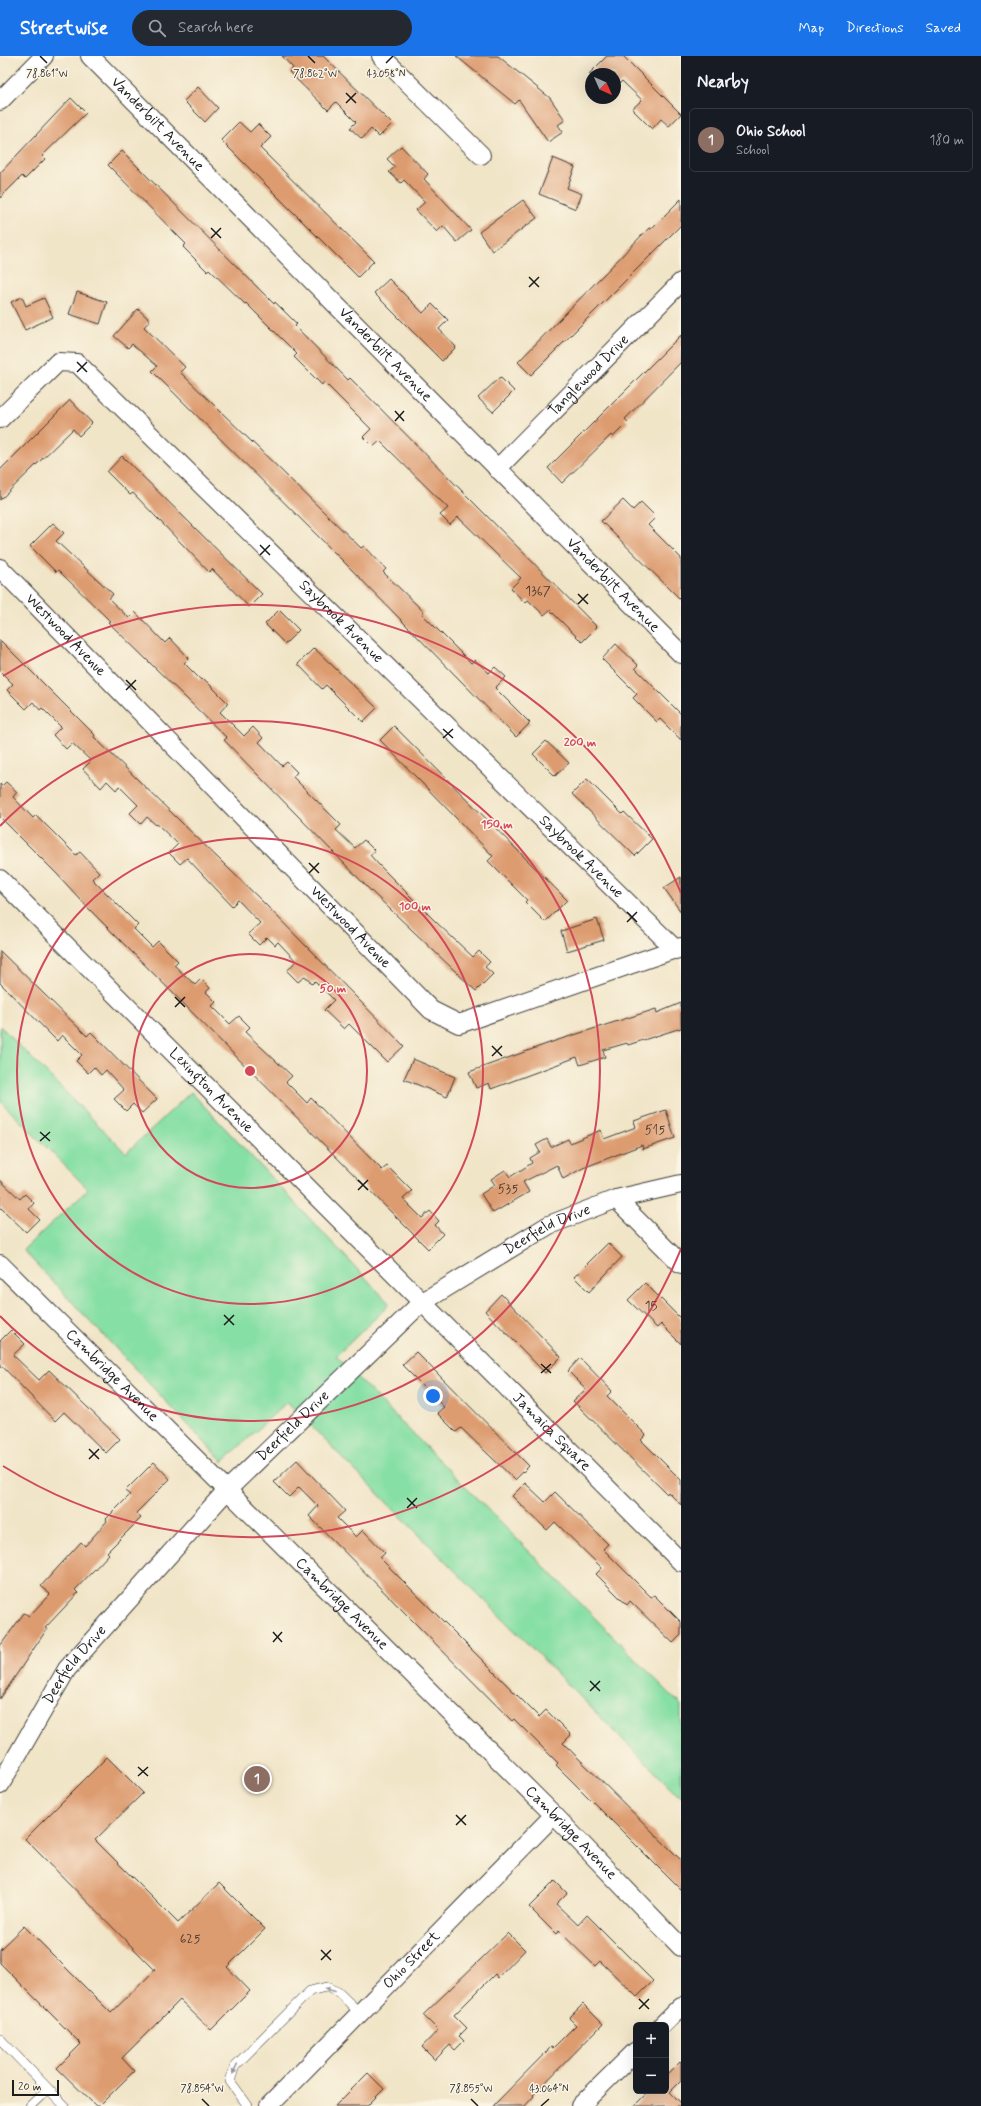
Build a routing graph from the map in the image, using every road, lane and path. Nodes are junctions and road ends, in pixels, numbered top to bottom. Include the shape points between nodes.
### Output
1 (44, 56) edge
2 (90, 56) edge
3 (380, 56) edge
4 (0, 101) edge
5 (481, 155) dead end
6 (681, 282) edge
7 (0, 418) edge
8 (497, 469) junction
9 (0, 568) edge
10 (681, 654) edge
11 (0, 879) edge
12 (679, 949) edge
13 (681, 1184) edge
14 (616, 1200) junction
15 (0, 1264) edge
16 (681, 1264) edge
17 (421, 1303) junction
18 (227, 1490) junction
19 (681, 1562) edge
20 (0, 1785) edge
21 (554, 1815) junction
22 (681, 1946) edge
23 (681, 2006) edge
24 (360, 2013) junction
25 (665, 2022) edge
26 (0, 2039) edge
27 (633, 2054) edge
28 (48, 2089) junction
29 (30, 2106) edge
30 (65, 2106) edge
31 (248, 2106) edge
32 (269, 2106) edge
33 (580, 2106) edge

1 - 4 street
2 - 8 street, Vanderbilt Avenue
3 - 5 street
6 - 8 street, Tanglewood Drive
7 - 12 street, Saybrook Avenue via 58,362 77,363
8 - 10 street, Vanderbilt Avenue
9 - 12 street, Westwood Avenue via 431,1010 459,1024
11 - 17 street, Lexington Avenue
13 - 14 street, Deerfield Drive
14 - 16 street
14 - 17 street, Deerfield Drive via 549,1225
15 - 18 street, Cambridge Avenue
17 - 18 street, Deerfield Drive
17 - 19 street, Jamaica Square
18 - 20 street, Deerfield Drive via 67,1669
18 - 21 street, Cambridge Avenue
21 - 22 street, Cambridge Avenue
21 - 24 street, Ohio Street
23 - 25 street
24 -> 31 lane via 338,1992 326,1987 310,1991 235,2066 230,2081
24 - 32 street, Ohio Street
26 - 28 lane
27 - 33 street
28 - 29 lane
28 - 30 lane

